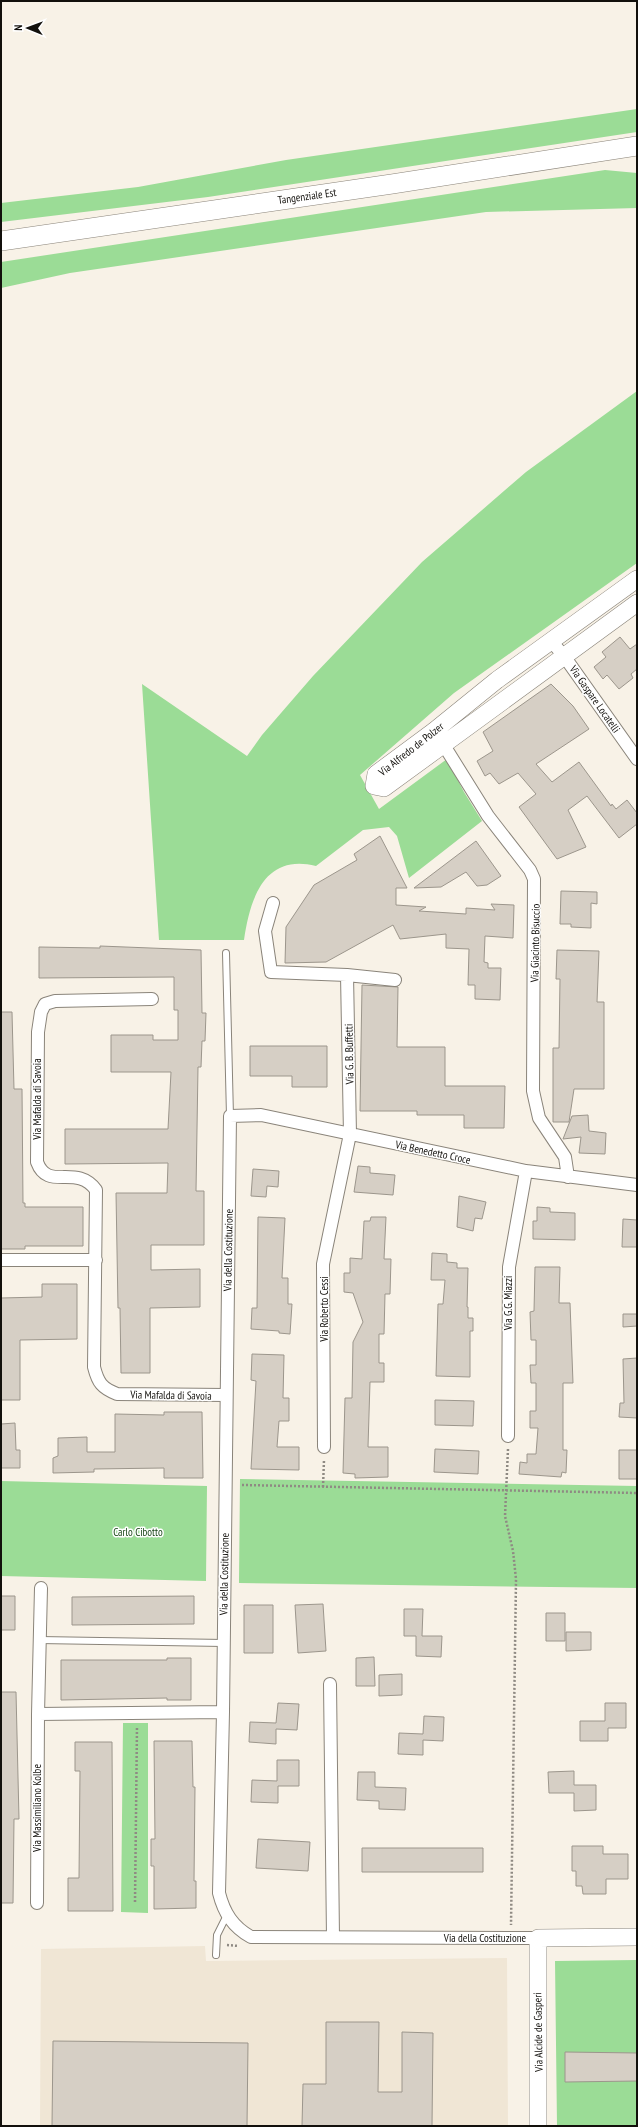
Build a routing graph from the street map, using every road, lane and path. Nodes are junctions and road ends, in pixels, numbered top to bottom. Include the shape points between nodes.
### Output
1 (637, 142) edge
2 (637, 147) edge
3 (612, 150) junction
4 (1, 241) edge
5 (637, 579) edge
6 (637, 604) edge
7 (551, 641) junction
8 (564, 656) junction
9 (439, 738) junction
10 (637, 759) edge
11 (273, 903) dead end
12 (226, 953) dead end
13 (347, 975) junction
14 (395, 980) dead end
15 (152, 1000) dead end
16 (230, 1116) junction
17 (350, 1134) junction
18 (526, 1171) junction
19 (568, 1178) junction
20 (637, 1185) edge
21 (1, 1260) edge
22 (96, 1260) junction
23 (226, 1395) junction
24 (508, 1436) joint
25 (324, 1448) joint
26 (242, 1485) dead end
27 (323, 1487) junction
28 (506, 1492) junction
29 (637, 1493) edge
30 (41, 1588) dead end
31 (39, 1640) junction
32 (224, 1643) junction
33 (330, 1684) dead end
34 (223, 1712) junction
35 (38, 1714) junction
36 (137, 1724) dead end
37 (136, 1902) dead end
38 (37, 1903) dead end
39 (227, 1915) junction
40 (637, 1936) edge
41 (333, 1937) junction
42 (511, 1938) junction
43 (538, 1938) junction
44 (216, 1955) dead end
45 (538, 2126) edge

1 - 3 main road
2 - 3 main road, Tangenziale Est
3 - 4 main road, Tangenziale Est
5 - 7 street, Via Alfredo de Polzer
6 - 8 street, Via Alfredo de Polzer
7 - 8 street, Via Gaspare Locatelli
7 - 9 street, Via Alfredo de Polzer via 497,680
8 - 9 street, Via Alfredo de Polzer
8 - 10 street, Via Gaspare Locatelli
9 - 19 street, Via Giacinto Bisuccio via 488,816 530,870 534,879 533,1091 539,1118 565,1157
11 - 13 street via 265,931 271,972
12 - 16 lane
13 - 14 street
13 - 17 street, Via G. B. Buffetti
15 - 22 street, Via Mafalda di Savoia via 56,1001 45,1004 41,1012 38,1032 37,1162 40,1170 49,1176 83,1178 96,1190
16 - 17 street, Via Benedetto Croce via 261,1115
16 - 23 street, Via della Costituzione
17 - 18 street, Via Benedetto Croce
17 - 25 street, Via Roberto Cessi via 323,1264
18 - 19 street, Via Benedetto Croce
18 - 24 street, Via G.G. Miazzi via 509,1268
19 - 20 street, Via Benedetto Croce
21 - 22 street
22 - 23 street, Via Mafalda di Savoia via 94,1367 97,1381 104,1389 118,1394
23 - 32 street, Via della Costituzione
24 - 28 path
25 - 27 path
26 - 27 path
27 - 28 path
28 - 29 path
28 - 42 path via 505,1516 516,1579
30 - 31 street, Via Massimiliano Kolbe
31 - 32 lane
31 - 35 street, Via Massimiliano Kolbe
32 - 34 street, Via della Costituzione
33 - 41 street
34 - 35 street
34 - 39 street, Via della Costituzione via 219,1893
35 - 38 street, Via Massimiliano Kolbe
36 - 37 path
39 - 41 street, Via della Costituzione via 241,1931 251,1936
39 - 44 lane via 217,1935
40 - 43 street, Via della Costituzione
41 - 42 street, Via della Costituzione
42 - 43 street, Via della Costituzione
43 - 45 street, Via Alcide de Gasperi

